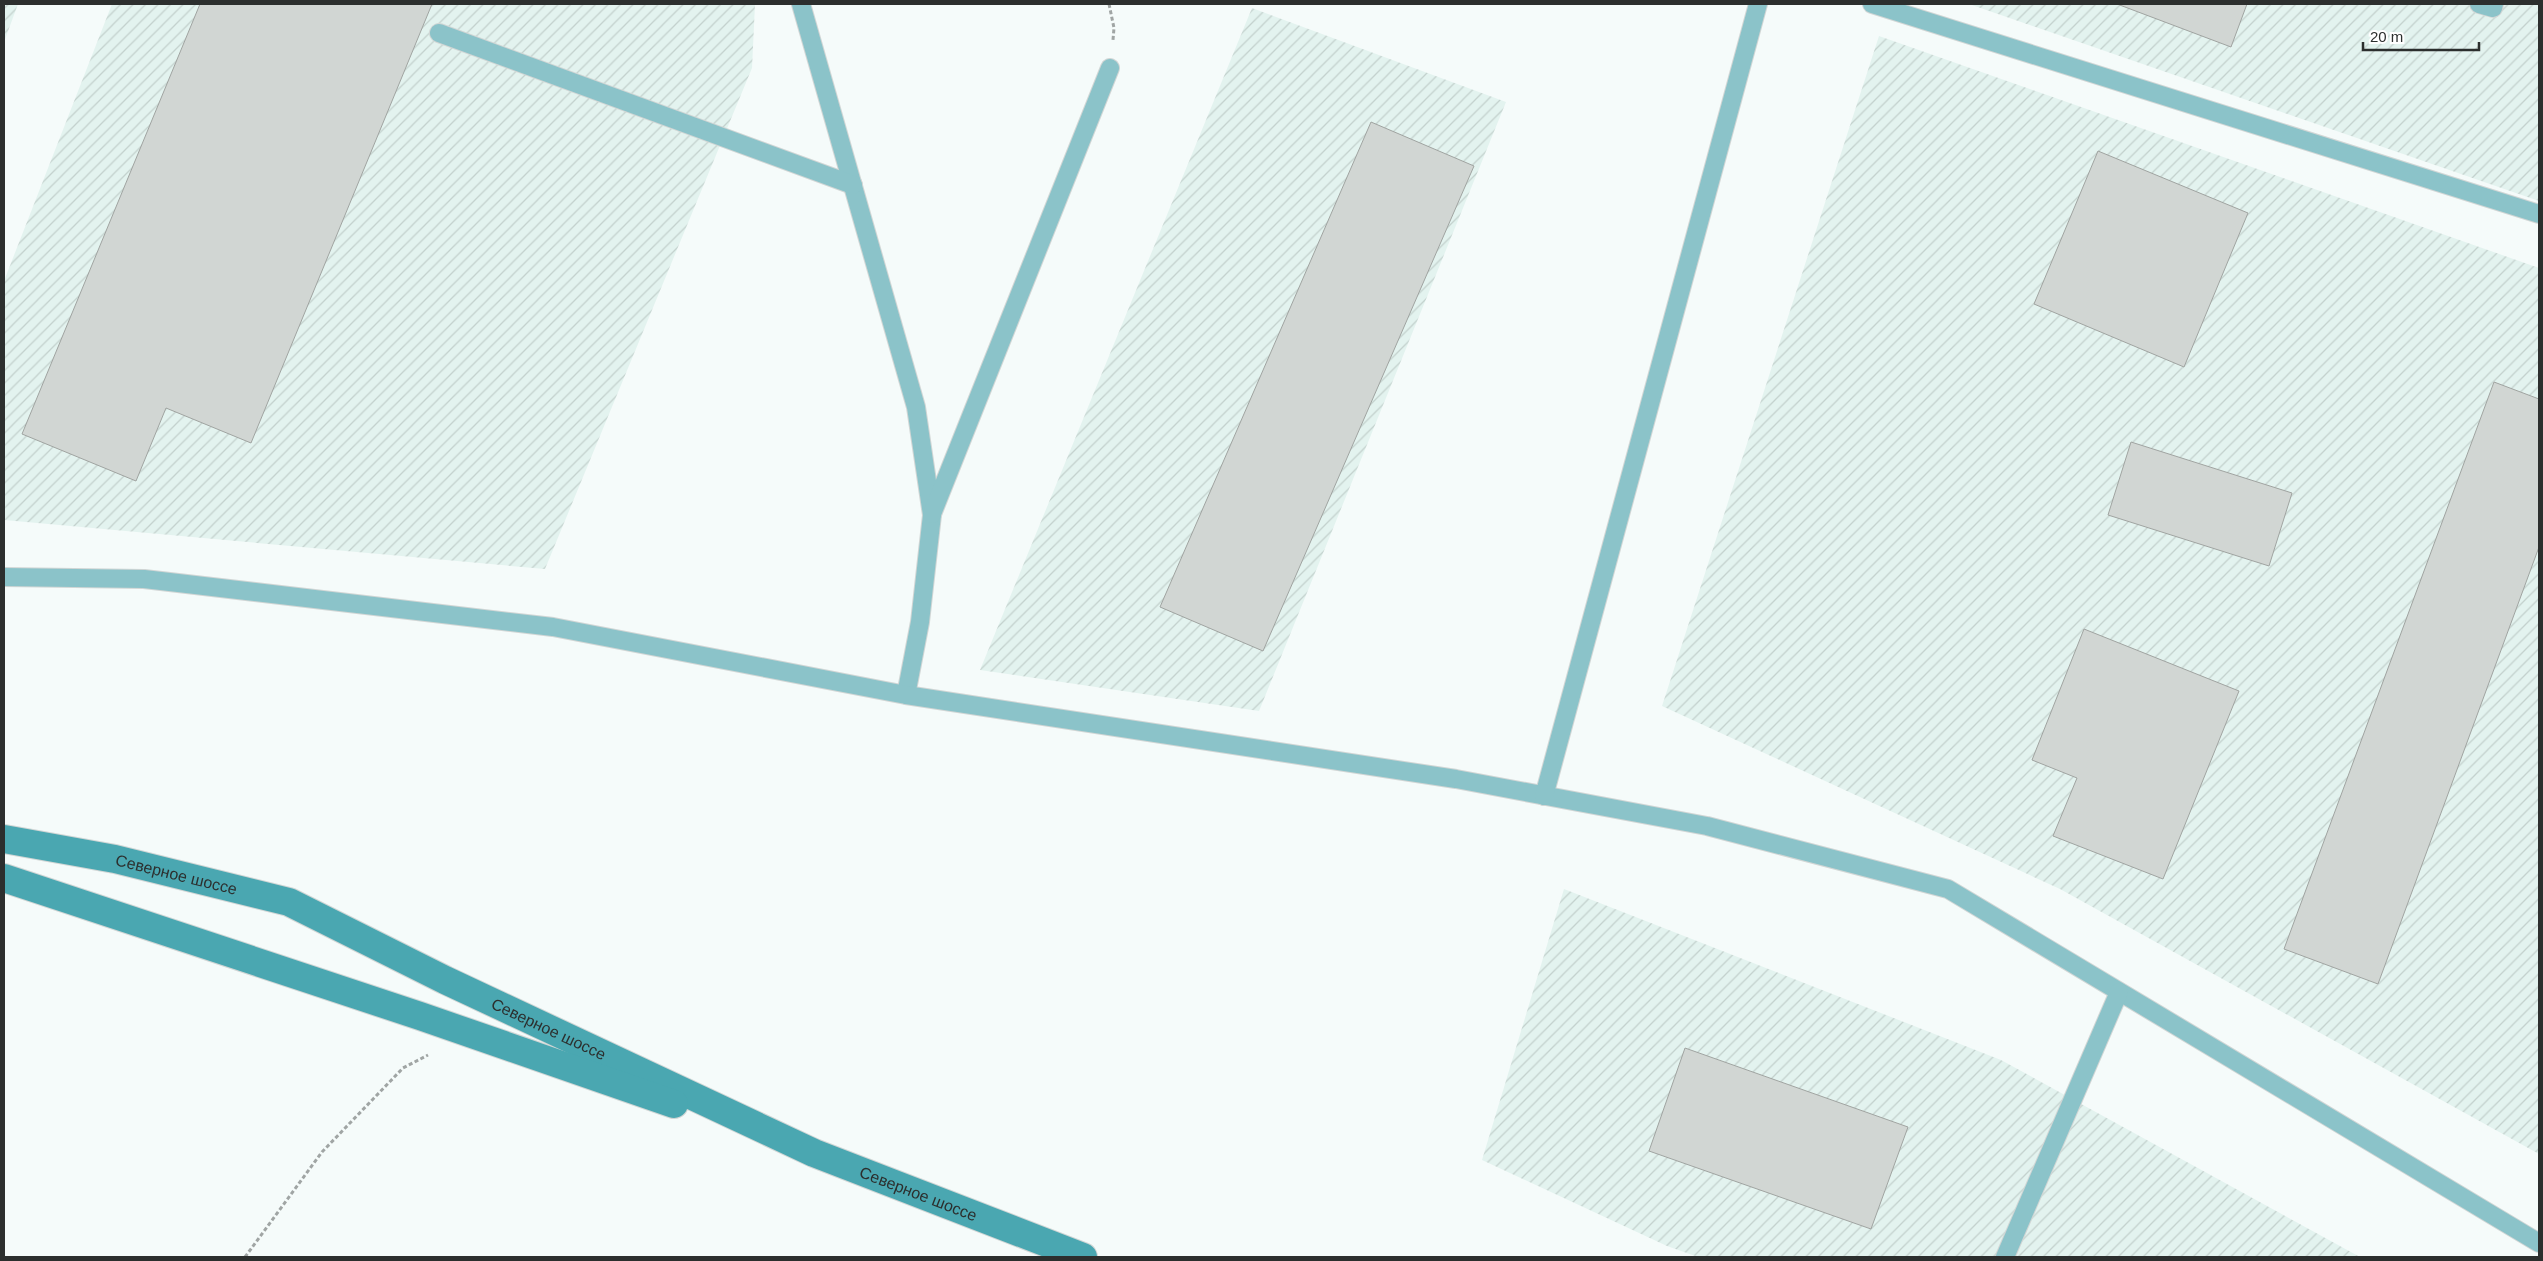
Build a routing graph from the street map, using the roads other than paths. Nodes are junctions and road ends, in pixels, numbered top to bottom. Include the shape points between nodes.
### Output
1 (801, 4) edge
2 (1758, 4) edge
3 (1872, 4) edge
4 (2479, 4) edge
5 (2494, 4) edge
6 (439, 32) dead end
7 (1110, 68) road end
8 (853, 184) junction
9 (2539, 214) edge
10 (932, 515) junction
11 (4, 576) edge
12 (906, 695) junction
13 (1544, 796) junction
14 (4, 839) edge
15 (4, 878) edge
16 (2119, 992) junction
17 (814, 1153) junction
18 (2539, 1243) edge
19 (1083, 1257) edge
20 (2005, 1257) edge

1 - 8 lane
2 - 13 lane
3 - 9 lane
4 - 5 lane via 2493,8
6 - 8 lane
7 - 10 lane
8 - 10 lane via 916,406
10 - 12 lane via 920,622
11 - 12 lane via 144,579 553,627
12 - 13 lane via 1348,761
13 - 16 lane via 1707,826 1948,889
14 - 17 main road, Северное шоссе via 115,859 290,902 445,980
15 - 17 main road
16 - 18 lane
16 - 20 lane
17 - 19 main road, Северное шоссе

